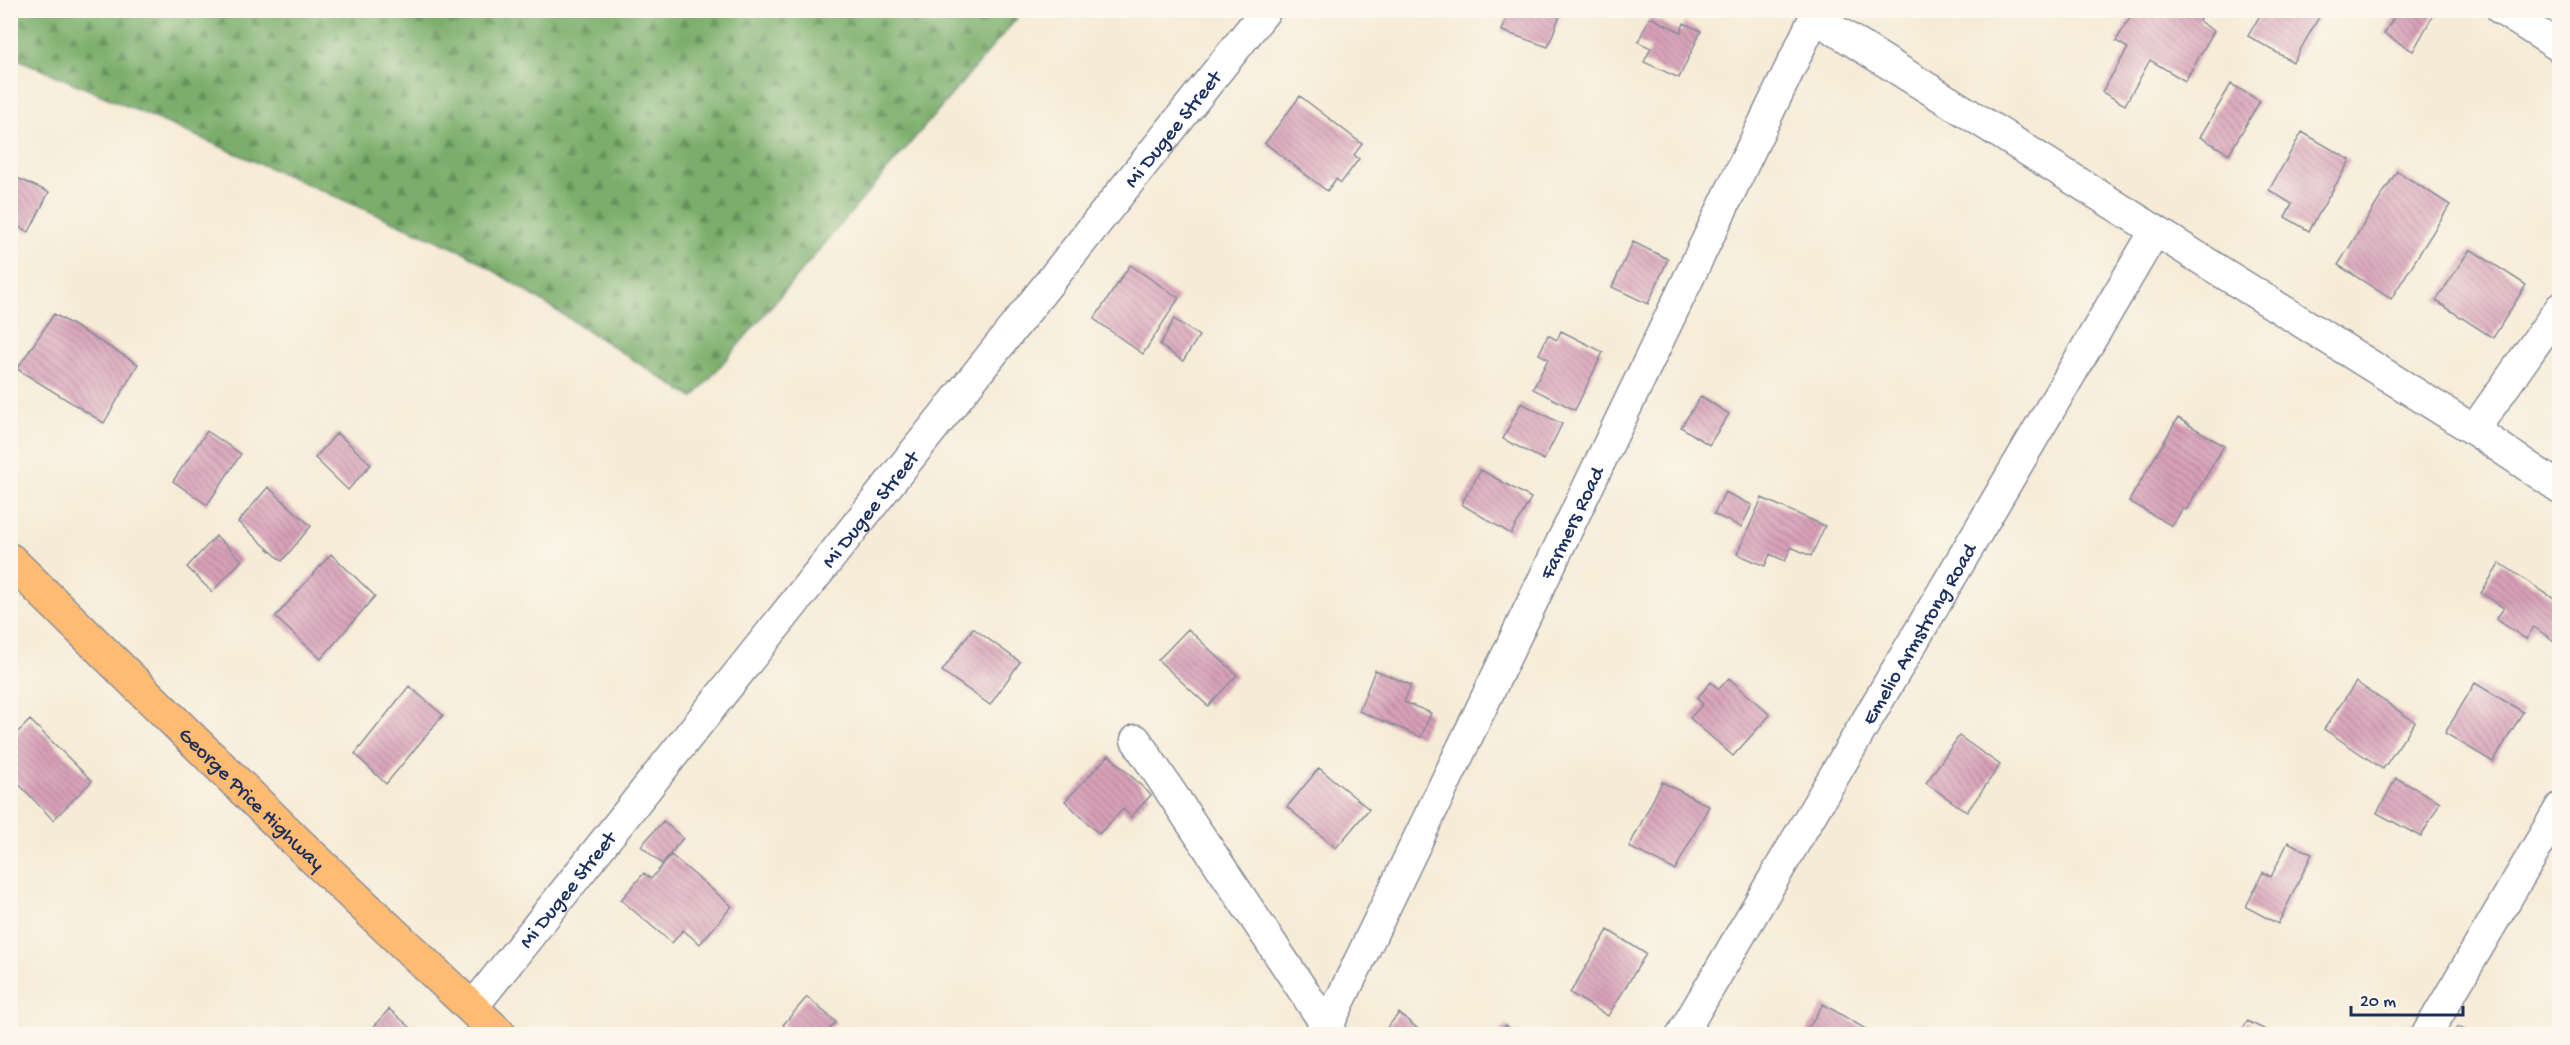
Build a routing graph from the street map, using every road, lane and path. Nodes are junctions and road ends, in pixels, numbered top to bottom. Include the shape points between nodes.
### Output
1 (1266, 10) edge
2 (2502, 10) edge
3 (1816, 14) edge
4 (2559, 47) edge
5 (2155, 231) junction
6 (2559, 308) edge
7 (2474, 430) junction
8 (2559, 488) edge
9 (10, 560) edge
10 (1136, 740) dead end
11 (2559, 808) edge
12 (472, 1008) junction
13 (1326, 1031) edge
14 (499, 1035) edge
15 (1682, 1035) edge
16 (2427, 1035) edge

1 - 12 street, Mi Dugee Street
2 - 4 street
3 - 5 street
3 - 13 street, Farmers Road
5 - 7 street
5 - 15 street, Emelio Armstrong Road
6 - 7 street
7 - 8 street
9 - 12 highway, George Price Highway
10 - 13 street
11 - 16 street
12 - 14 highway, George Price Highway

